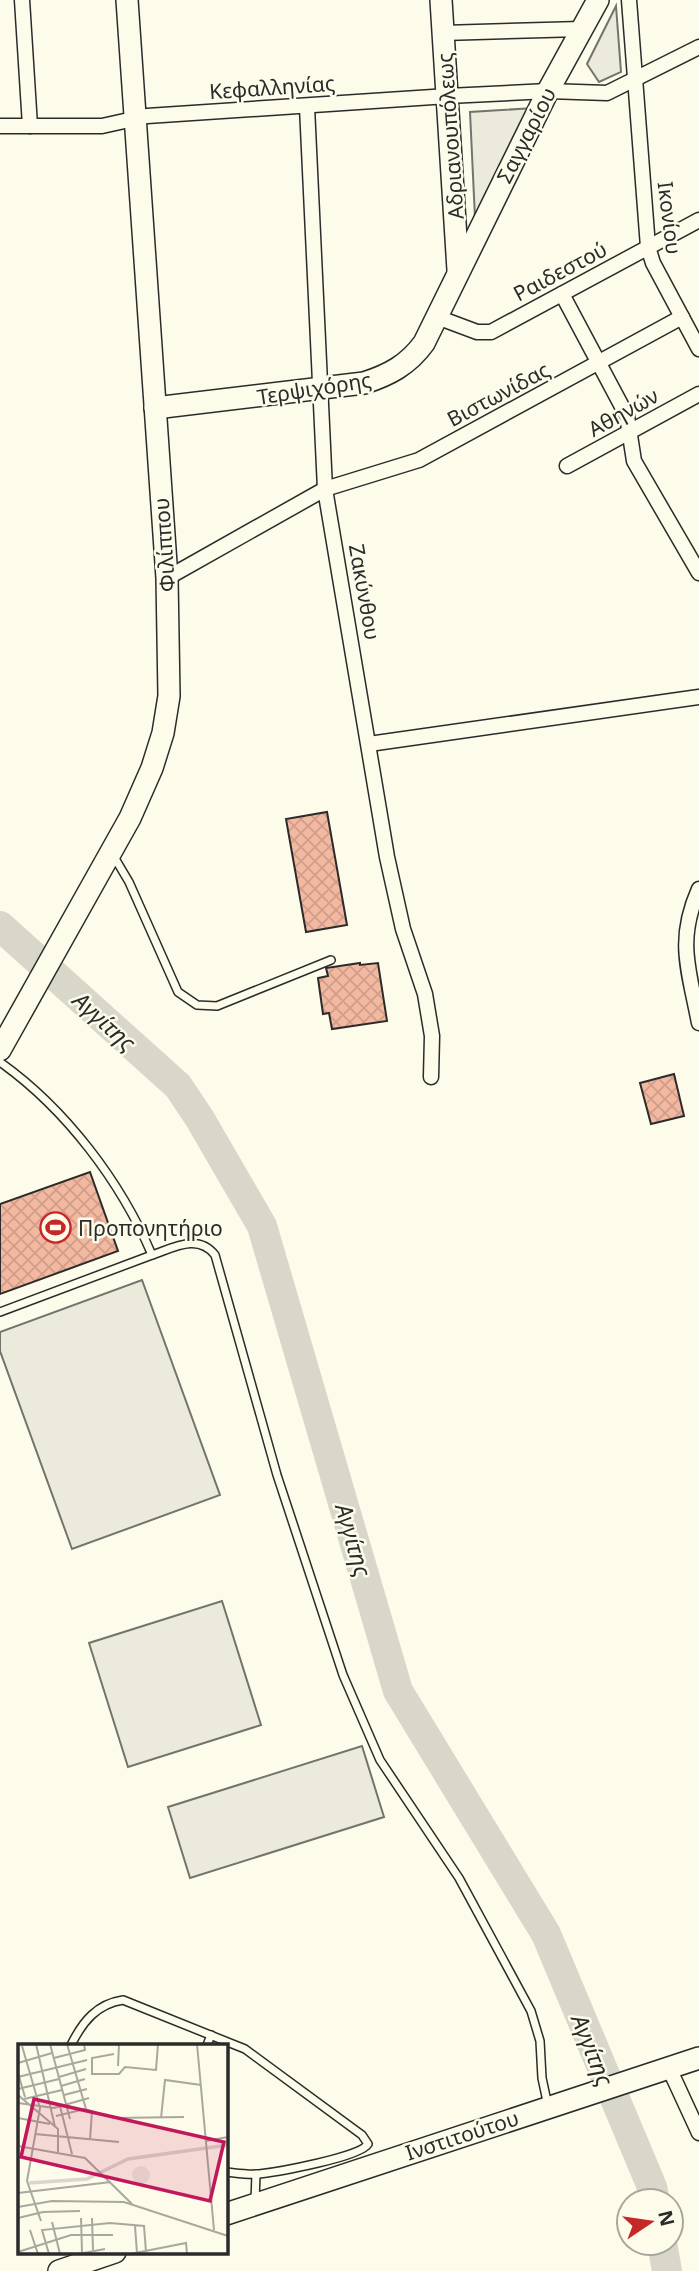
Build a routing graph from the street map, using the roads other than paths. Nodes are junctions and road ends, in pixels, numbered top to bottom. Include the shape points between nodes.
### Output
1 (22, 0) edge
2 (127, 0) edge
3 (442, 0) edge
4 (598, 0) edge
5 (629, 0) edge
6 (580, 29) junction
7 (443, 33) junction
8 (699, 47) edge
9 (637, 80) junction
10 (548, 91) junction
11 (447, 96) junction
12 (307, 107) junction
13 (133, 117) junction
14 (0, 126) edge
15 (30, 126) junction
16 (699, 220) edge
17 (648, 247) junction
18 (458, 272) junction
19 (562, 294) junction
20 (437, 317) junction
21 (682, 317) junction
22 (699, 349) edge
23 (597, 364) junction
24 (318, 390) junction
25 (699, 394) edge
26 (155, 408) junction
27 (629, 432) junction
28 (568, 466) dead end
29 (326, 489) junction
30 (699, 573) edge
31 (167, 578) junction
32 (699, 697) edge
33 (369, 744) junction
34 (111, 853) junction
35 (699, 888) edge
36 (331, 960) dead end
37 (699, 1023) edge
38 (0, 1049) edge
39 (0, 1062) edge
40 (431, 1077) dead end
41 (152, 1255) junction
42 (0, 1312) edge
43 (211, 2035) junction
44 (72, 2044) edge
45 (207, 2044) edge
46 (699, 2058) edge
47 (668, 2068) junction
48 (548, 2106) junction
49 (699, 2133) edge
50 (228, 2172) edge
51 (257, 2174) junction
52 (255, 2204) junction
53 (228, 2213) edge
54 (109, 2254) edge
55 (58, 2271) edge

1 - 15 street
2 - 13 street, Φιλίππου
3 - 7 street, Αδριανουπόλεως
4 - 6 street, Σαγγαρίου
5 - 9 street, Ικονίου
6 - 7 street
6 - 10 street, Σαγγαρίου
7 - 11 street, Αδριανουπόλεως
8 - 9 street, Κεφαλληνίας
9 - 10 street, Κεφαλληνίας via 611,93
9 - 17 street, Ικονίου
10 - 11 street, Κεφαλληνίας
10 - 18 street, Σαγγαρίου
11 - 12 street, Κεφαλληνίας
11 - 18 street, Αδριανουπόλεως
12 - 13 street, Κεφαλληνίας
12 - 24 street, Ζακύνθου
13 - 15 street, Κεφαλληνίας via 102,126
13 - 26 street, Φιλίππου
14 - 15 street, Κεφαλληνίας
16 - 17 street, Ραιδεστού
17 - 19 street, Ραιδεστού
17 - 21 street, Ικονίου
18 - 20 street, Τερψιχόρης
19 - 20 street, Ραιδεστού via 487,333
19 - 23 street
20 - 24 street, Τερψιχόρης via 424,343 401,367 364,383
21 - 22 street, Ικονίου
21 - 23 street, Βιστωνίδας
23 - 27 street via 627,416
23 - 29 street, Βιστωνίδας via 419,460
24 - 26 street, Τερψιχόρης
24 - 29 street, Ζακύνθου
25 - 27 street, Αθηνών
26 - 31 street, Φιλίππου
27 - 28 street, Αθηνών
27 - 30 street via 634,461
29 - 31 street, Βιστωνίδας
29 - 33 street, Ζακύνθου
31 - 34 street, Φιλίππου via 170,671 163,733 138,803
32 - 33 street
33 - 40 street, Ζακύνθου via 403,929 425,994 432,1036
34 - 36 lane via 129,882 178,992 197,1005 217,1006
34 - 38 street, Φιλίππου
35 - 37 street via 684,939
39 - 41 lane via 39,1095 85,1145 135,1216
41 - 42 lane
41 - 48 lane via 192,1242 208,1247 218,1260 280,1488 343,1675 380,1760 459,1878 531,2011 540,2041
43 - 44 lane via 123,2000 104,2003
43 - 45 lane
43 - 51 lane via 245,2049 367,2141 363,2151
46 - 47 street, Ινστιτούτου
47 - 48 street, Ινστιτούτου
47 - 49 street
48 - 52 street, Ινστιτούτου
50 - 51 lane
51 - 52 lane
52 - 53 street, Ινστιτούτου
54 - 55 street

